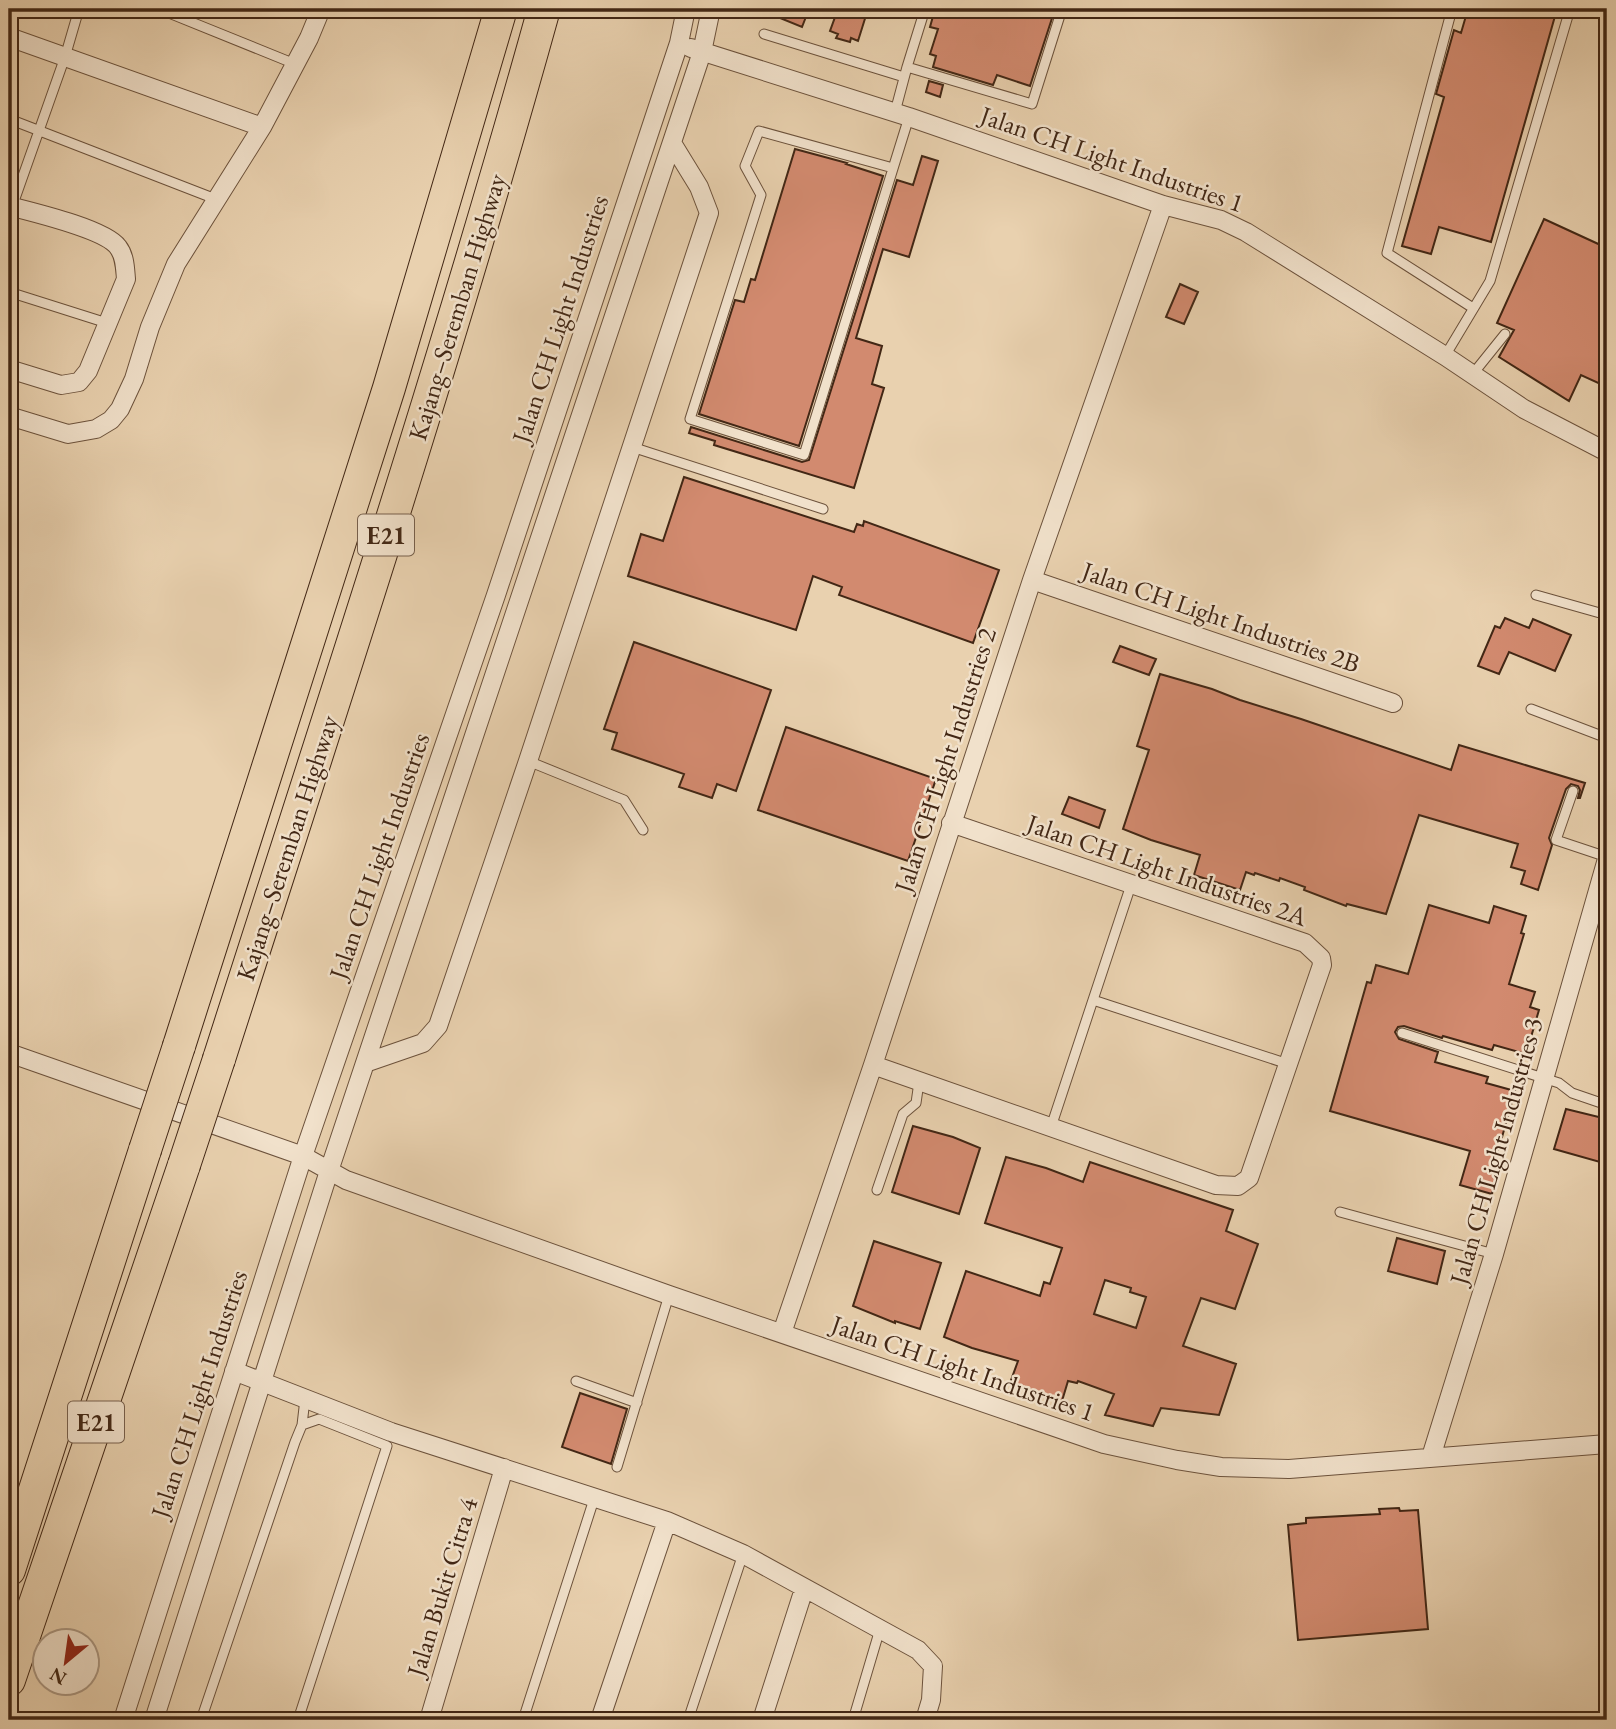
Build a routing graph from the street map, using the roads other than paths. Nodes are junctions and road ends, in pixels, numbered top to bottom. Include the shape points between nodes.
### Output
1 (79, 9) edge
2 (159, 9) edge
3 (321, 9) edge
4 (501, 9) edge
5 (544, 9) edge
6 (686, 9) edge
7 (711, 9) edge
8 (925, 9) edge
9 (1062, 9) edge
10 (1452, 9) edge
11 (1570, 9) edge
12 (764, 34) dead end
13 (9, 37) edge
14 (679, 43) junction
15 (702, 52) junction
16 (65, 57) junction
17 (295, 64) junction
18 (907, 67) junction
19 (904, 78) junction
20 (902, 115) junction
21 (9, 119) edge
22 (262, 127) junction
23 (38, 129) junction
24 (672, 143) junction
25 (893, 168) junction
26 (218, 200) junction
27 (1163, 205) junction
28 (10, 206) edge
29 (9, 292) edge
30 (1473, 308) junction
31 (107, 323) junction
32 (1505, 334) dead end
33 (1445, 356) junction
34 (9, 369) edge
35 (1472, 375) junction
36 (9, 416) edge
37 (632, 447) junction
38 (1606, 449) edge
39 (822, 509) dead end
40 (1032, 580) junction
41 (1536, 595) dead end
42 (1607, 615) edge
43 (1392, 703) dead end
44 (1531, 709) dead end
45 (1607, 738) edge
46 (528, 761) junction
47 (1573, 791) dead end
48 (951, 823) junction
49 (643, 831) dead end
50 (1607, 858) edge
51 (1131, 885) junction
52 (1093, 1000) junction
53 (1402, 1033) dead end
54 (9, 1053) edge
55 (365, 1063) junction
56 (1288, 1064) junction
57 (873, 1065) junction
58 (1544, 1079) junction
59 (919, 1082) junction
60 (1607, 1105) edge
61 (1051, 1127) junction
62 (303, 1156) junction
63 (329, 1171) junction
64 (877, 1190) dead end
65 (1340, 1212) dead end
66 (1494, 1254) junction
67 (669, 1295) junction
68 (782, 1333) junction
69 (234, 1371) junction
70 (576, 1381) dead end
71 (261, 1382) junction
72 (305, 1399) junction
73 (637, 1403) junction
74 (302, 1425) junction
75 (389, 1439) junction
76 (1607, 1444) edge
77 (1431, 1457) junction
78 (617, 1467) dead end
79 (504, 1468) junction
80 (595, 1496) junction
81 (667, 1521) junction
82 (743, 1554) junction
83 (9, 1570) edge
84 (804, 1588) junction
85 (880, 1629) junction
86 (9, 1680) edge
87 (123, 1720) edge
88 (154, 1720) edge
89 (201, 1720) edge
90 (298, 1720) edge
91 (429, 1720) edge
92 (523, 1720) edge
93 (600, 1720) edge
94 (688, 1720) edge
95 (762, 1720) edge
96 (853, 1720) edge
97 (925, 1720) edge

1 - 16 lane
2 - 17 lane
3 - 17 street
4 - 83 highway, Kajang–Seremban Highway / E21, bridge via 389,388
5 - 86 highway, Kajang–Seremban Highway / E21, bridge via 425,415 219,1059
6 - 14 street, Jalan CH Light Industries
7 - 15 street, Jalan CH Light Industries
8 - 18 lane
9 - 18 lane via 1032,104
10 - 30 lane via 1387,253
11 - 30 lane via 1490,281
12 - 19 lane
13 - 16 street
14 - 15 street, Jalan CH Light Industries 1
14 - 62 street, Jalan CH Light Industries
15 - 20 street, Jalan CH Light Industries 1
15 - 24 street, Jalan CH Light Industries
16 - 22 street
16 - 23 lane
17 - 22 street
18 - 19 lane
19 - 20 lane
20 - 25 lane
20 - 27 street, Jalan CH Light Industries 1
21 - 23 lane
22 - 26 street
23 - 26 lane
23 - 28 lane
24 - 37 street via 709,213
24 - 55 street, Jalan CH Light Industries
25 - 25 lane via 759,131 745,166 761,195 690,419 804,455
26 - 36 street via 176,264 134,379 111,420 96,429 68,434
27 - 33 street, Jalan CH Light Industries 1 via 1246,232
27 - 40 street, Jalan CH Light Industries 2
28 - 31 street via 85,228 117,245 126,279
29 - 31 lane
30 - 33 lane
31 - 34 street via 79,382 61,385
32 - 35 lane
33 - 35 street, Jalan CH Light Industries 1
35 - 38 street, Jalan CH Light Industries 1 via 1524,409
37 - 39 lane
37 - 46 street
40 - 43 street, Jalan CH Light Industries 2B
40 - 48 street, Jalan CH Light Industries 2
41 - 42 lane
44 - 45 lane
46 - 49 lane via 624,800
46 - 55 street via 438,1026 423,1043
47 - 50 lane via 1556,840
48 - 51 street, Jalan CH Light Industries 2A
48 - 57 street, Jalan CH Light Industries 2
50 - 58 street, Jalan CH Light Industries 3
51 - 52 lane
51 - 56 street, Jalan CH Light Industries 2A via 1305,943 1321,958
52 - 56 lane
52 - 61 lane
53 - 58 lane
54 - 62 street, Jalan CH Light Industries 1
55 - 63 street, Jalan CH Light Industries
56 - 61 street, Jalan CH Light Industries 2A via 1249,1178 1238,1186 1216,1185
57 - 59 street, Jalan CH Light Industries 2A
57 - 68 street, Jalan CH Light Industries 2
58 - 60 lane
58 - 66 street, Jalan CH Light Industries 3
59 - 61 street, Jalan CH Light Industries 2A
59 - 64 lane via 916,1103 903,1114
62 - 63 street, Jalan CH Light Industries 1
62 - 69 street, Jalan CH Light Industries
63 - 67 street, Jalan CH Light Industries 1
63 - 71 street, Jalan CH Light Industries
65 - 66 lane
66 - 77 street, Jalan CH Light Industries 3
67 - 68 street, Jalan CH Light Industries 1
67 - 73 lane
68 - 77 street, Jalan CH Light Industries 1 via 1104,1444 1177,1460 1289,1469
69 - 71 street
69 - 87 street, Jalan CH Light Industries
70 - 73 lane
71 - 72 street
71 - 88 street, Jalan CH Light Industries
72 - 74 lane
72 - 75 street
73 - 78 lane
74 - 75 lane via 319,1419
74 - 89 lane
75 - 79 street
75 - 90 lane
76 - 77 street, Jalan CH Light Industries 1
79 - 80 street
79 - 91 street, Jalan Bukit Citra 4
80 - 81 street
80 - 92 lane
81 - 82 street
81 - 93 street
82 - 84 street
82 - 94 lane
84 - 85 street
84 - 95 street
85 - 96 lane
85 - 97 street via 918,1650 933,1666

